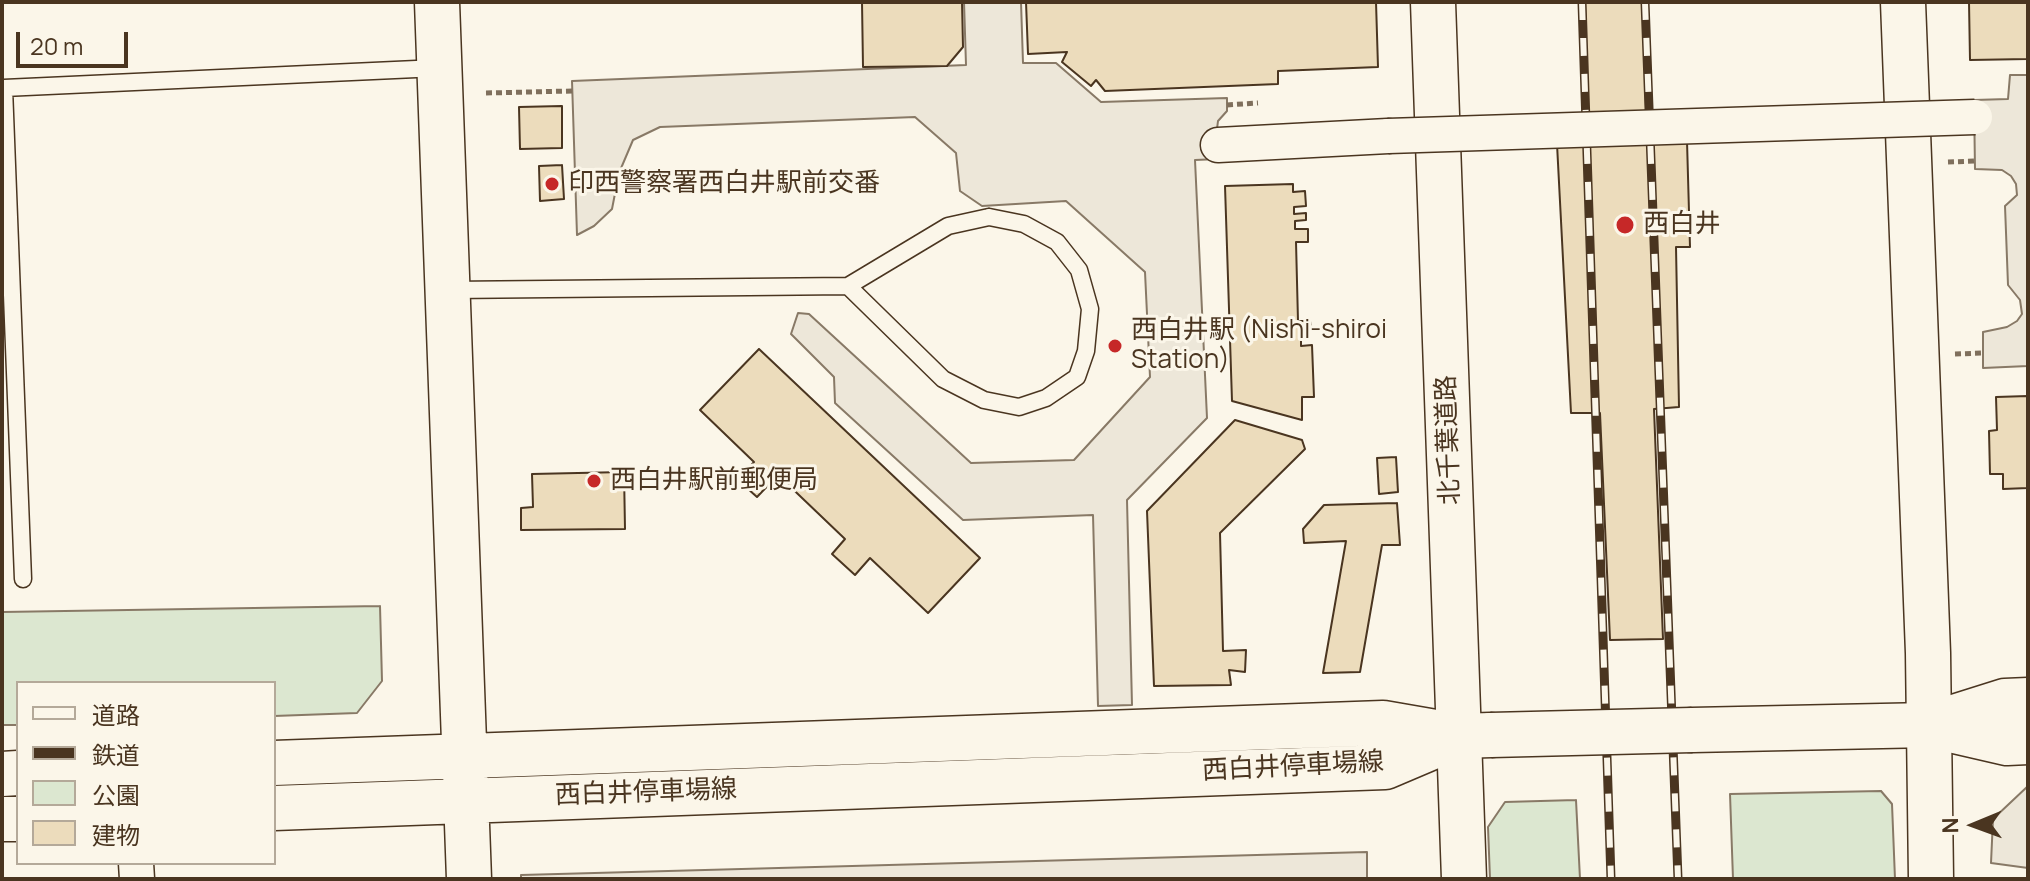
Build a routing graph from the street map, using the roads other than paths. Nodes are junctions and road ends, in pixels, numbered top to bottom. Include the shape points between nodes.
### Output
1 (437, 2) edge
2 (1433, 2) edge
3 (1903, 2) edge
4 (440, 68) junction
5 (1975, 117) dead end
6 (1218, 145) dead end
7 (848, 286) junction
8 (449, 290) junction
9 (23, 579) dead end
10 (2028, 700) edge
11 (1911, 726) junction
12 (1475, 736) junction
13 (2028, 742) edge
14 (464, 756) junction
15 (276, 763) edge
16 (466, 799) junction
17 (276, 808) edge
18 (469, 879) edge
19 (1464, 879) edge
20 (1931, 879) edge

1 - 4 main road
2 - 12 main road, 北千葉道路
3 - 11 main road
4 - 8 main road
4 - 9 lane via 4,88
5 - 6 street, bridge
7 - 7 lane via 948,226 989,217 1024,224 1057,242 1079,270 1090,309 1086,351 1077,377 1046,398 1019,407 984,400 943,379
7 - 8 lane
8 - 14 main road
10 - 11 main road via 2005,701
11 - 12 main road, bridge
11 - 13 main road
11 - 20 main road
12 - 14 main road, 西白井停車場線 via 1383,723
12 - 16 main road, 西白井停車場線 via 1385,767
12 - 19 main road, 北千葉道路
14 - 15 main road, 西白井停車場線
14 - 16 main road
16 - 17 main road, 西白井停車場線
16 - 18 main road

